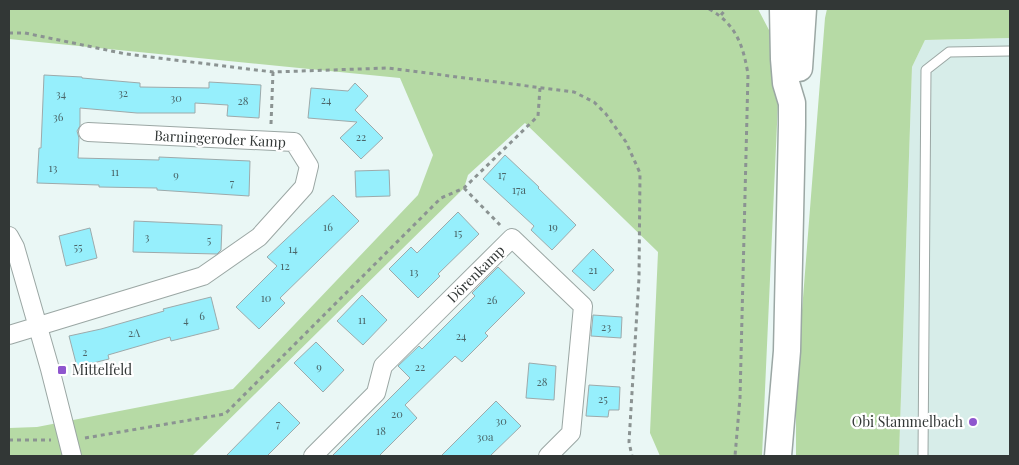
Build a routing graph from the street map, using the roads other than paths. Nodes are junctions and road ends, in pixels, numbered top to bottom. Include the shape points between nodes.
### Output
1 (767, 9) edge
2 (783, 9) edge
3 (803, 9) edge
4 (1010, 51) edge
5 (784, 59) junction
6 (792, 103) junction
7 (88, 132) dead end
8 (9, 236) edge
9 (38, 326) junction
10 (9, 335) edge
11 (70, 448) edge
12 (313, 456) edge
13 (548, 456) edge
14 (778, 456) edge
15 (923, 456) edge

1 - 5 main road
2 - 5 main road
3 - 6 main road via 798,81
4 - 15 lane via 949,52 926,70
5 - 6 main road
6 - 14 main road via 787,351
7 - 9 street, Barningeroder Kamp via 294,142 309,166 304,187 259,236 204,276
8 - 9 street
9 - 10 street
9 - 11 street
12 - 13 street, Dörenkamp via 376,393 383,366 512,238 583,306 571,433

